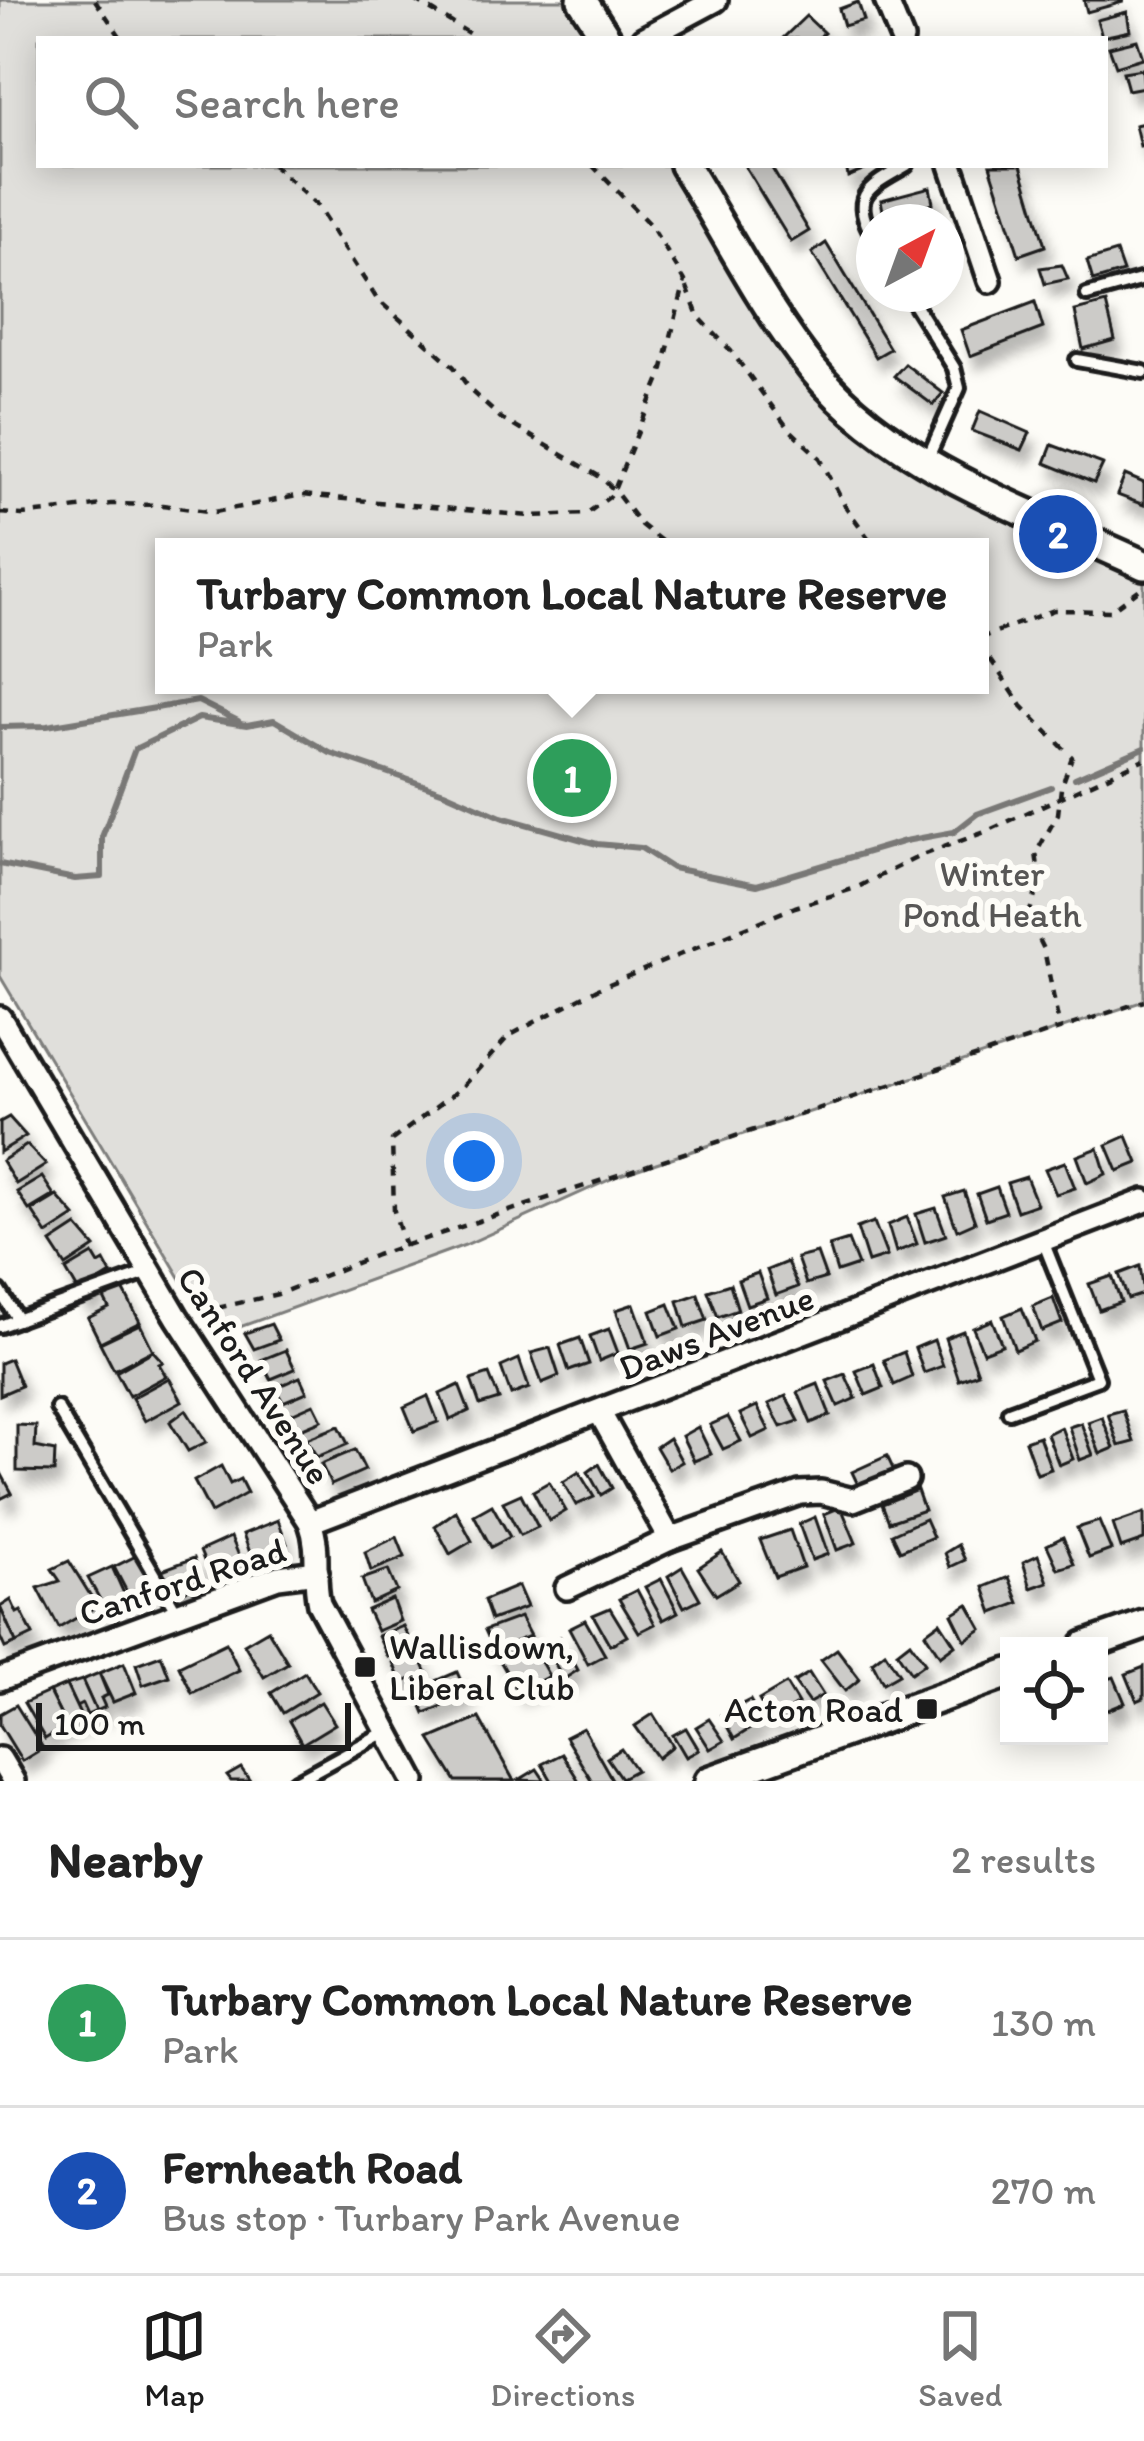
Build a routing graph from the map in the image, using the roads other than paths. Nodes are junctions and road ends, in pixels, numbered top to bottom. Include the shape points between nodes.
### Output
1 (582, 0) edge
2 (886, 0) edge
3 (710, 1) edge
4 (605, 36) edge
5 (649, 36) edge
6 (901, 36) edge
7 (686, 168) edge
8 (902, 168) edge
9 (952, 168) edge
10 (862, 204) edge
11 (1144, 280) edge
12 (990, 281) dead end
13 (1088, 295) dead end
14 (919, 312) edge
15 (1077, 360) dead end
16 (1144, 372) edge
17 (925, 464) junction
18 (1144, 565) edge
19 (0, 1018) edge
20 (1144, 1202) edge
21 (1042, 1241) junction
22 (149, 1272) junction
23 (0, 1291) edge
24 (18, 1319) junction
25 (0, 1326) edge
26 (57, 1408) dead end
27 (1010, 1412) dead end
28 (600, 1413) junction
29 (906, 1479) dead end
30 (310, 1522) junction
31 (670, 1539) junction
32 (317, 1572) junction
33 (567, 1588) dead end
34 (178, 1613) junction
35 (1144, 1625) edge
36 (1108, 1638) edge
37 (1000, 1676) edge
38 (0, 1679) edge
39 (387, 1731) junction
40 (0, 1759) edge
41 (718, 1780) edge
42 (13, 1781) edge
43 (296, 1781) edge
44 (414, 1781) edge

1 - 4 street
2 - 6 street
3 - 5 street
7 - 17 street via 802,356 866,421
8 - 10 lane via 868,187
9 - 12 street
11 - 13 lane
14 - 17 lane via 959,388
15 - 16 lane
17 - 18 street
19 - 22 street, Canford Avenue
20 - 21 street, Daws Avenue
21 - 27 lane via 1098,1379
21 - 28 street, Daws Avenue
22 - 24 lane
22 - 30 street, Canford Avenue
23 - 24 lane
24 - 25 lane
26 - 34 lane
28 - 30 street, Daws Avenue
28 - 31 street
29 - 31 street via 853,1500 800,1493
30 - 32 street, Canford Avenue
31 - 33 street
32 - 34 street, Canford Road via 278,1577
32 - 39 street, Canford Avenue via 320,1604
34 - 38 street, Canford Road
35 - 36 street
37 - 41 street
39 - 43 lane
39 - 44 street, Canford Avenue
40 - 42 street

